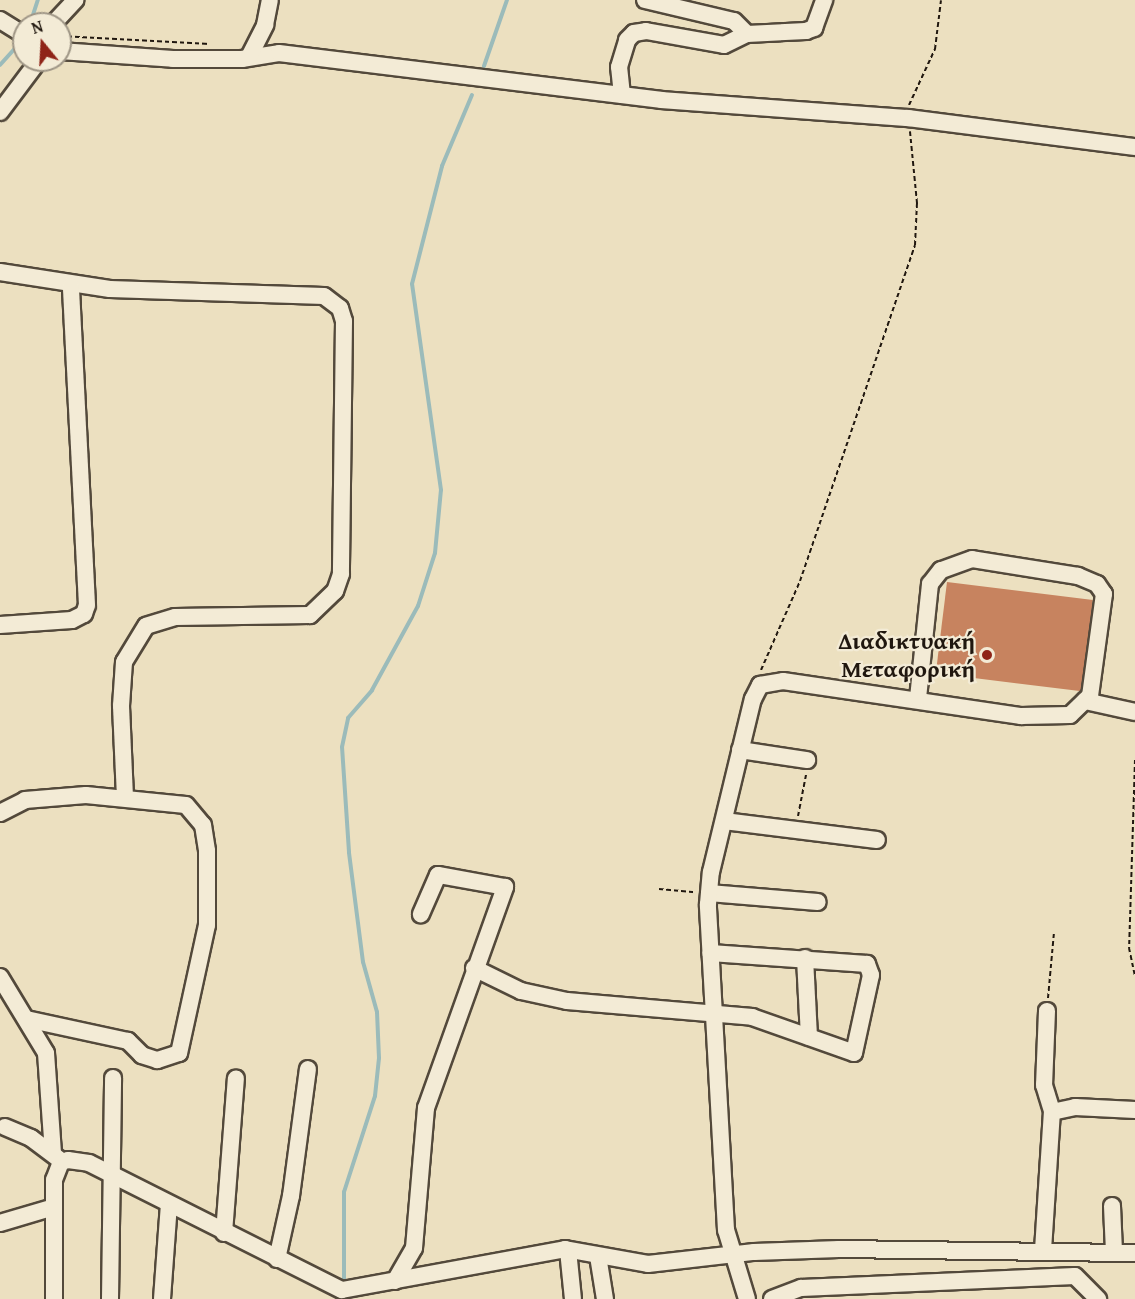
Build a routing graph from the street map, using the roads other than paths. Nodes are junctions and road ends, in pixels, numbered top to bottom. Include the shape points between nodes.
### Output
1 (75, 0) edge
2 (270, 0) edge
3 (645, 0) edge
4 (824, 0) edge
5 (64, 12) edge
6 (747, 34) junction
7 (72, 52) edge
8 (249, 57) junction
9 (30, 72) edge
10 (622, 95) junction
11 (0, 112) edge
12 (1135, 147) edge
13 (0, 272) edge
14 (71, 286) junction
15 (0, 625) edge
16 (913, 697) junction
17 (1085, 701) junction
18 (1135, 712) edge
19 (741, 750) junction
20 (807, 760) road end
21 (125, 796) junction
22 (0, 813) edge
23 (724, 820) junction
24 (877, 840) dead end
25 (709, 893) junction
26 (818, 902) dead end
27 (421, 914) dead end
28 (710, 953) junction
29 (805, 958) junction
30 (474, 968) junction
31 (0, 977) edge
32 (1047, 1011) road end
33 (714, 1013) junction
34 (22, 1014) junction
35 (735, 1015) junction
36 (715, 1032) junction
37 (809, 1037) junction
38 (308, 1069) dead end
39 (113, 1078) dead end
40 (236, 1078) dead end
41 (1135, 1110) edge
42 (1052, 1113) junction
43 (5, 1127) dead end
44 (57, 1157) junction
45 (111, 1175) junction
46 (169, 1204) junction
47 (1112, 1206) dead end
48 (54, 1207) junction
49 (0, 1223) edge
50 (224, 1233) junction
51 (568, 1250) junction
52 (1043, 1250) junction
53 (1114, 1251) junction
54 (1135, 1253) edge
55 (733, 1255) junction
56 (598, 1256) junction
57 (277, 1259) junction
58 (602, 1276) junction
59 (395, 1281) junction
60 (335, 1294) edge
61 (777, 1297) edge
62 (54, 1299) edge
63 (110, 1299) edge
64 (162, 1299) edge
65 (573, 1299) edge
66 (597, 1299) edge
67 (605, 1299) edge
68 (747, 1299) edge
69 (1098, 1299) edge

1 - 5 street
2 - 8 street via 265,25
3 - 6 street via 734,21
4 - 6 street via 814,28
6 - 10 street via 724,45 646,31 634,33 627,40 620,67
7 - 8 street via 173,59
8 - 10 street via 279,53
9 - 11 street
10 - 12 street via 908,118
13 - 14 street
14 - 15 street via 87,605 84,614 72,621
14 - 21 street via 308,294 333,301 344,321 341,574 335,591 310,615 175,617 146,627 124,662 121,706
16 - 17 street via 1042,717 1070,715
16 - 17 street via 930,584 941,570 972,559 1078,576 1097,584 1104,594 1096,669
16 - 19 street via 783,681 760,685
17 - 18 street
19 - 20 street
19 - 23 street
21 - 22 street via 25,800
21 - 34 street via 186,804 203,825 207,925 179,1053 157,1060 142,1055 128,1041
23 - 24 street
23 - 25 street
25 - 26 street
25 - 28 street
27 - 30 street via 438,875 505,887
28 - 29 street
28 - 33 street
29 - 37 street
29 - 37 street via 871,967 854,1053
30 - 33 street via 521,990 557,999 668,1014
30 - 59 street via 426,1108 414,1248
31 - 34 street
32 - 42 street via 1044,1085
33 - 35 street
33 - 36 street
34 - 44 street via 46,1053
35 - 36 street
35 - 37 street
36 - 55 street via 725,1221
38 - 57 street via 291,1196
39 - 45 street
40 - 50 street
41 - 42 street via 1075,1107
42 - 52 street
43 - 44 street
44 - 45 street via 89,1163
44 - 48 street
45 - 46 street
45 - 63 street
46 - 50 street
46 - 64 street
47 - 53 street
48 - 49 street
48 - 62 street
50 - 57 street
51 - 56 street
51 - 59 street
51 - 65 street
52 - 53 street
52 - 55 street via 839,1249
53 - 54 street
55 - 56 street via 648,1264
55 - 68 street
56 - 58 street
57 - 60 street
58 - 66 street
58 - 67 street
59 - 60 street
61 - 69 street via 801,1288 1075,1276

